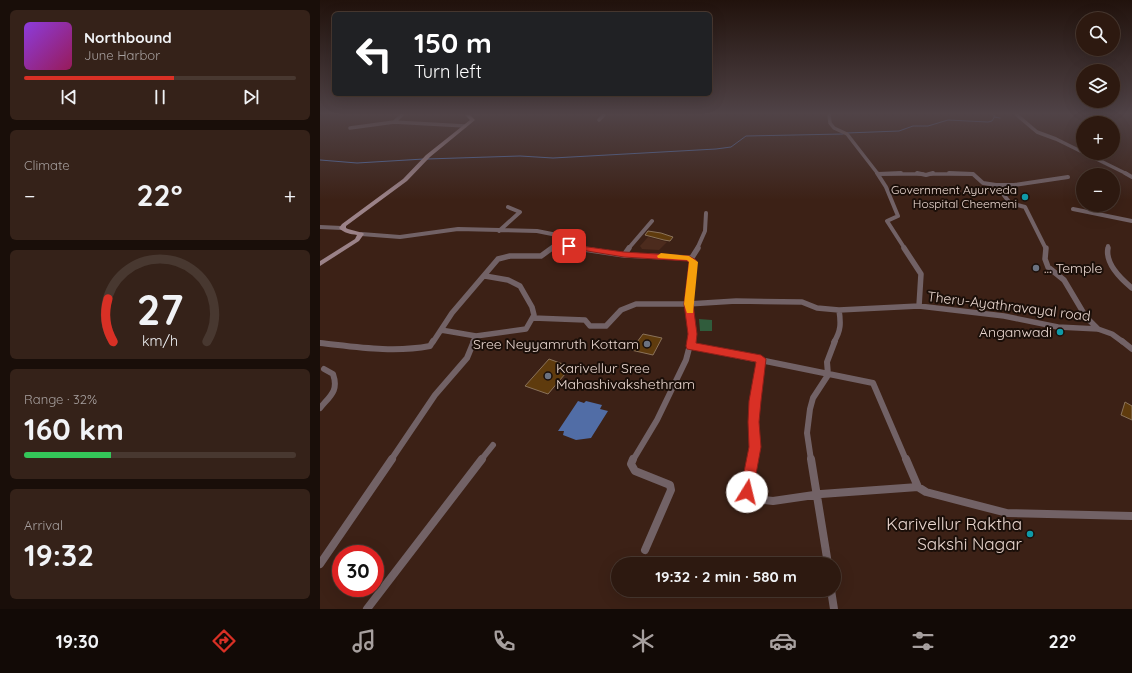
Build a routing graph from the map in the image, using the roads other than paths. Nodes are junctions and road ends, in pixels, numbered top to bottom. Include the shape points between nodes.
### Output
1 (444, 143) edge
2 (855, 143) edge
3 (1065, 143) edge
4 (878, 174) junction
5 (1068, 177) dead end
6 (1132, 177) edge
7 (996, 185) junction
8 (508, 207) dead end
9 (1073, 209) dead end
10 (706, 213) dead end
11 (652, 221) dead end
12 (1132, 221) edge
13 (320, 227) edge
14 (342, 228) junction
15 (499, 231) junction
16 (361, 234) junction
17 (555, 244) junction
18 (1108, 246) dead end
19 (624, 255) junction
20 (691, 259) junction
21 (320, 264) edge
22 (484, 276) junction
23 (1132, 288) edge
24 (688, 304) junction
25 (919, 306) junction
26 (839, 310) junction
27 (533, 318) junction
28 (1098, 329) junction
29 (441, 330) junction
30 (476, 336) junction
31 (320, 344) edge
32 (691, 346) junction
33 (1132, 349) edge
34 (761, 359) junction
35 (324, 369) dead end
36 (828, 375) junction
37 (320, 408) edge
38 (493, 445) dead end
39 (918, 487) junction
40 (818, 494) junction
41 (1132, 516) edge
42 (645, 550) dead end
43 (827, 557) edge
44 (320, 564) edge
45 (832, 597) edge
46 (368, 609) edge
47 (834, 609) edge

1 - 14 street via 405,180
2 - 4 street, Theru-Ayathravayal road
3 - 6 street
4 - 7 street via 973,174 983,183
4 - 25 street, Theru-Ayathravayal road via 898,216 887,221 921,274
5 - 7 street via 1009,186
7 - 28 street via 1010,203 1025,207 1046,247 1045,259 1048,266 1064,280 1086,317
8 - 15 street via 520,212
9 - 12 street
10 - 20 street via 704,233
11 - 19 street
13 - 14 street
14 - 16 street
15 - 16 street via 458,229 400,237
15 - 17 street via 537,231 553,234 559,238
16 - 21 street via 357,240
17 - 19 street
17 - 22 street via 545,254 538,256 502,256
18 - 23 street via 1107,255
19 - 20 street
20 - 24 street via 694,262
22 - 27 street via 516,282 533,308
22 - 29 street via 464,297
24 - 26 street via 736,301 802,302 817,308
24 - 27 street via 645,303 622,308 606,326 590,326 585,320
24 - 32 street via 692,329
25 - 26 street
25 - 28 street, Theru-Ayathravayal road via 1004,316 1058,326
26 - 36 street via 839,334 827,362
27 - 30 street via 526,329
28 - 33 street, Theru-Ayathravayal road via 1112,334
29 - 30 street
29 - 31 street via 430,346 422,349
30 - 44 street via 467,358 426,407
32 - 34 street
32 - 42 street via 657,420 631,464 634,472 670,485 671,490
34 - 36 street
34 - 40 street via 755,401 755,447 747,492 754,498 765,500 792,500
35 - 37 street via 333,374 336,383 334,391
36 - 39 street via 863,380 876,386
36 - 40 street via 813,398 808,418 807,433
38 - 46 street
39 - 40 street
39 - 41 street via 926,492 1007,513
40 - 43 street
45 - 47 street

